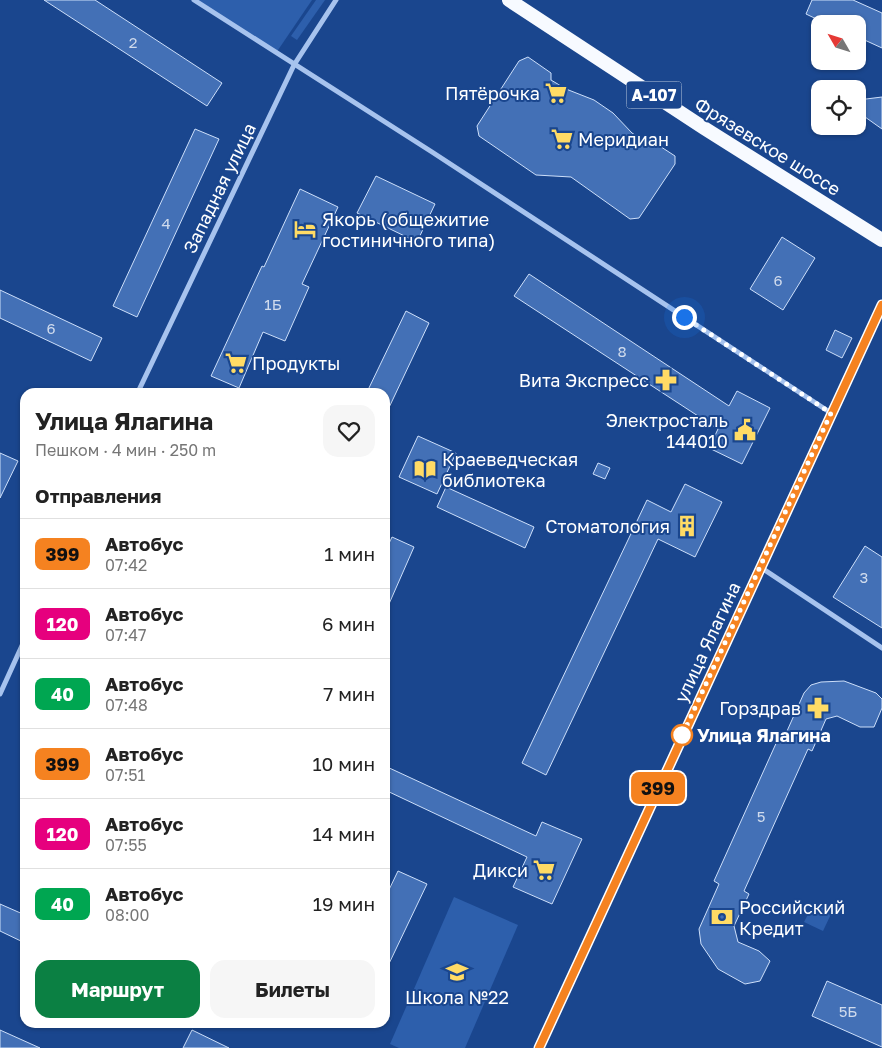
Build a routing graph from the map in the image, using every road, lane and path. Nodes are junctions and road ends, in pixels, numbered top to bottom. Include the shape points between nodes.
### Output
1 (194, 0) edge
2 (336, 0) edge
3 (509, 0) edge
4 (294, 65) junction
5 (882, 240) edge
6 (882, 305) edge
7 (140, 388) edge
8 (831, 413) junction
9 (760, 567) junction
10 (882, 648) edge
11 (20, 650) edge
12 (0, 694) edge
13 (539, 1048) edge

1 - 4 street
2 - 4 street, Западная улица
3 - 5 highway, Фрязевское шоссе / А-107
4 - 7 street, Западная улица
4 - 8 street
6 - 8 street, улица Ялагина
8 - 9 street, улица Ялагина
9 - 10 street
9 - 13 street, улица Ялагина
11 - 12 street

